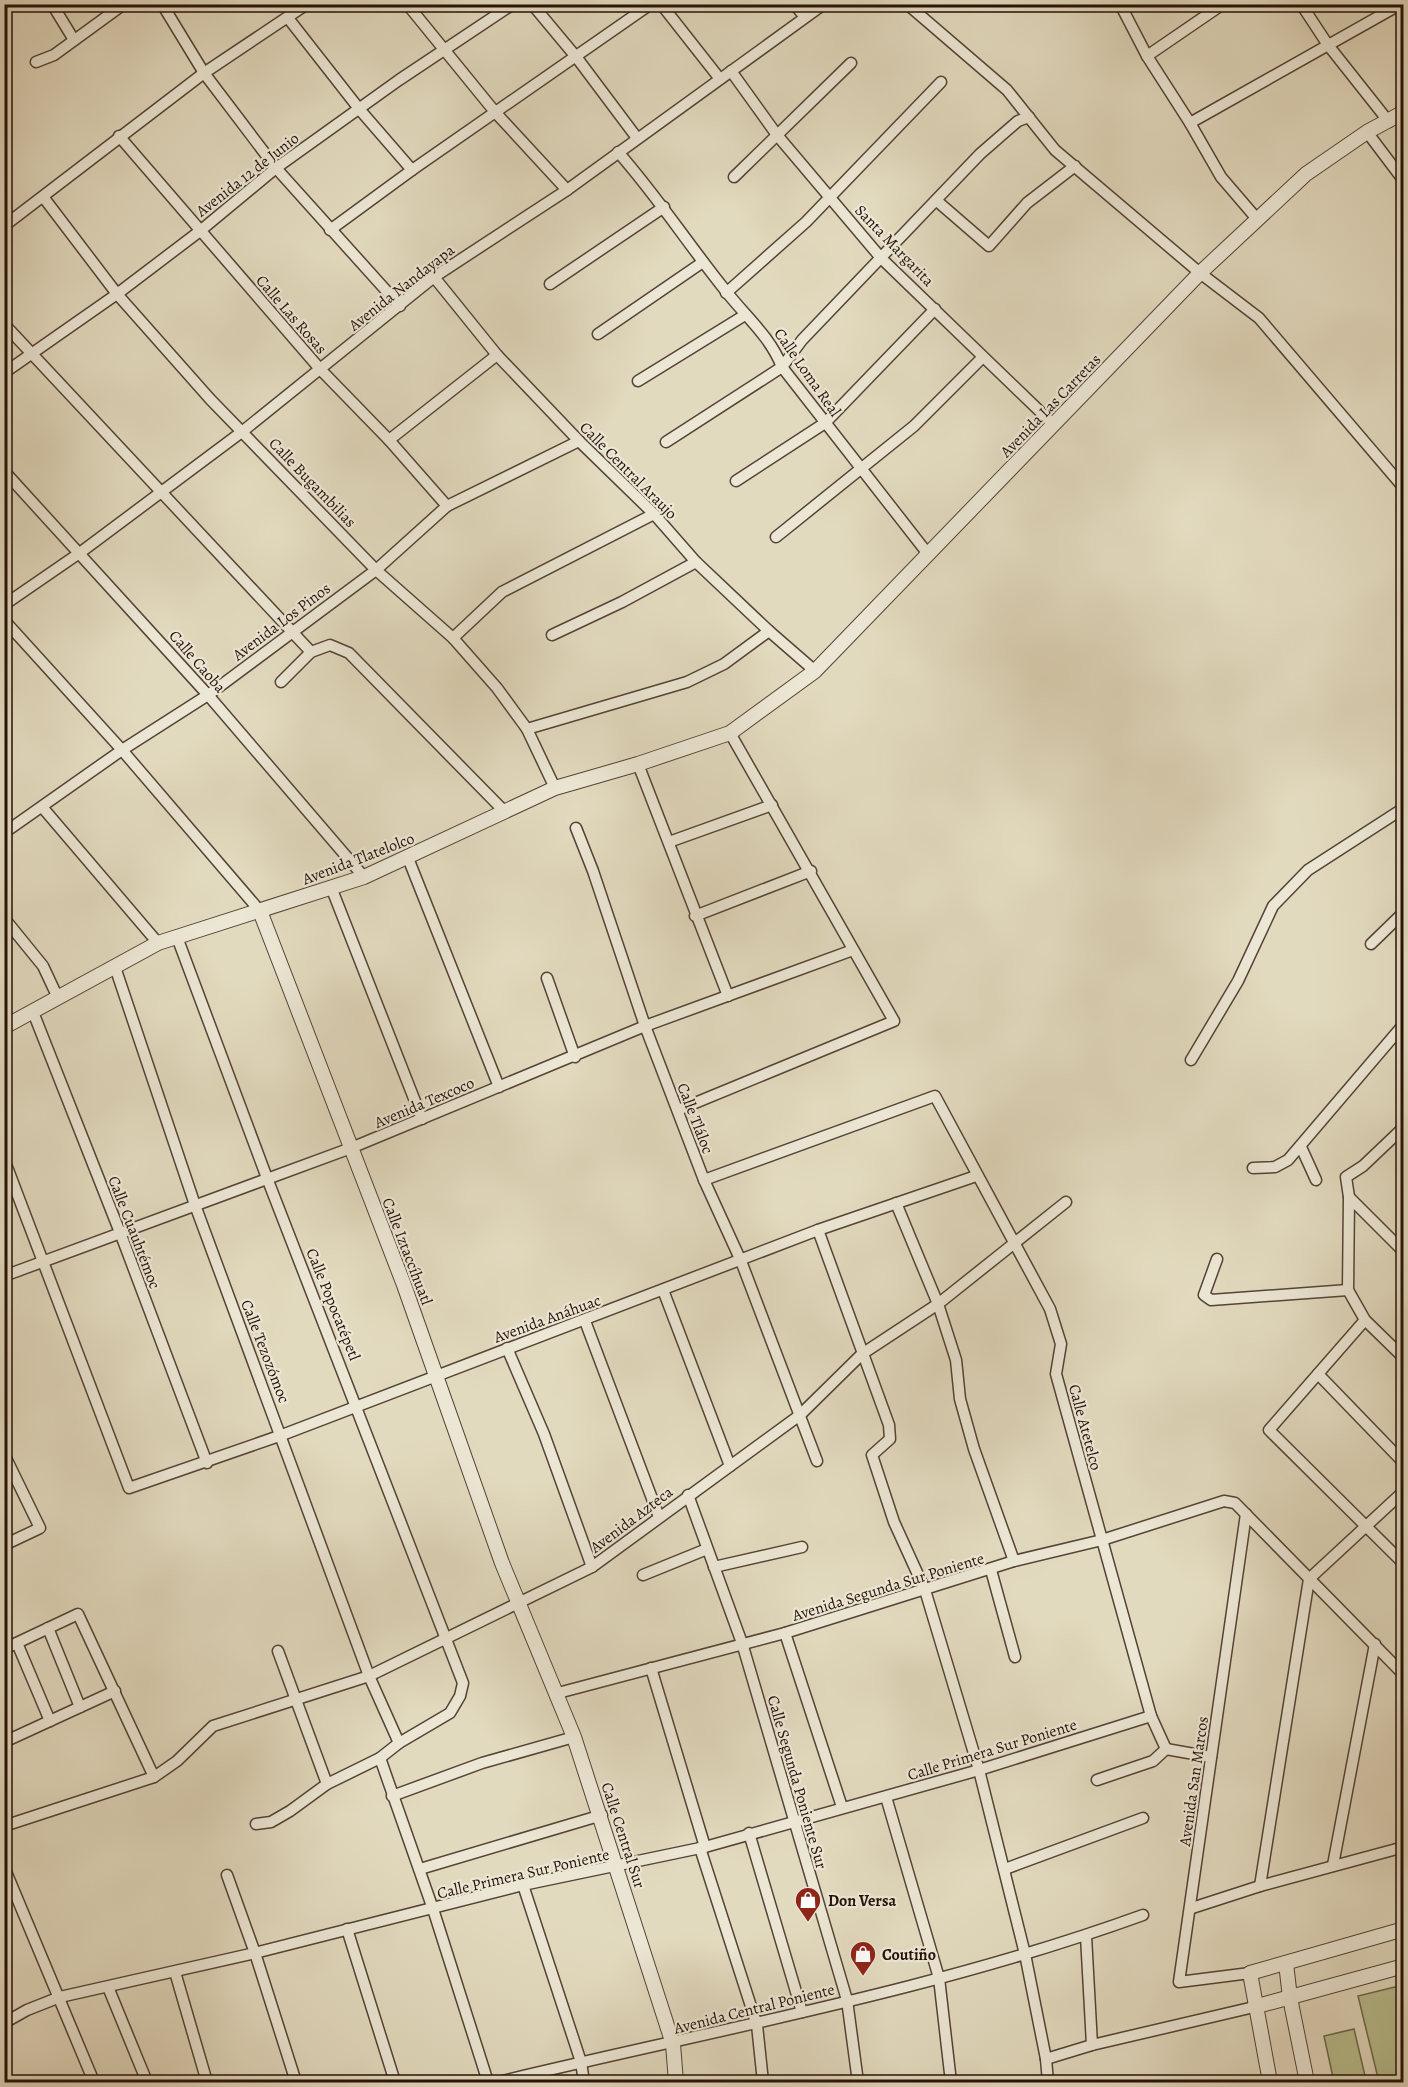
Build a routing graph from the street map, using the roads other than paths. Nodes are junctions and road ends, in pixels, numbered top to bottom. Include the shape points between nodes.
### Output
1 (52, 4) edge
2 (124, 4) edge
3 (162, 4) edge
4 (307, 4) edge
5 (407, 4) edge
6 (513, 4) edge
7 (532, 4) edge
8 (651, 4) edge
9 (661, 4) edge
10 (794, 4) edge
11 (824, 4) edge
12 (907, 4) edge
13 (1120, 4) edge
14 (1223, 4) edge
15 (1301, 4) edge
16 (1401, 4) edge
17 (805, 17) junction
18 (288, 18) junction
19 (74, 40) junction
20 (1328, 45) junction
21 (445, 51) junction
22 (1147, 56) junction
23 (577, 57) junction
24 (36, 62) dead end
25 (851, 63) dead end
26 (731, 71) junction
27 (204, 73) junction
28 (720, 79) junction
29 (941, 82) dead end
30 (360, 110) junction
31 (495, 112) junction
32 (1404, 112) edge
33 (1029, 117) junction
34 (1389, 122) junction
35 (1190, 123) junction
36 (1367, 132) junction
37 (777, 135) junction
38 (119, 136) junction
39 (637, 138) junction
40 (618, 152) junction
41 (1075, 166) junction
42 (276, 168) junction
43 (412, 170) junction
44 (734, 177) dead end
45 (1404, 181) edge
46 (567, 190) junction
47 (44, 198) junction
48 (830, 198) junction
49 (937, 201) junction
50 (664, 207) junction
51 (1257, 219) junction
52 (4, 226) edge
53 (330, 230) junction
54 (200, 231) junction
55 (881, 258) junction
56 (703, 262) junction
57 (1200, 273) junction
58 (434, 277) junction
59 (550, 284) dead end
60 (726, 293) junction
61 (117, 294) junction
62 (400, 306) junction
63 (935, 309) junction
64 (746, 315) junction
65 (4, 324) edge
66 (598, 333) dead end
67 (31, 353) junction
68 (497, 355) junction
69 (983, 357) junction
70 (782, 367) junction
71 (320, 369) junction
72 (4, 373) edge
73 (638, 381) dead end
74 (825, 423) junction
75 (1053, 425) junction
76 (243, 431) junction
77 (389, 440) junction
78 (579, 441) junction
79 (666, 442) dead end
80 (863, 469) junction
81 (4, 471) edge
82 (736, 481) dead end
83 (1404, 488) edge
84 (161, 491) junction
85 (447, 506) junction
86 (654, 514) junction
87 (776, 537) dead end
88 (81, 552) junction
89 (928, 554) junction
90 (696, 562) junction
91 (376, 570) junction
92 (4, 605) edge
93 (4, 620) edge
94 (769, 631) junction
95 (291, 632) junction
96 (552, 635) dead end
97 (453, 638) junction
98 (311, 652) junction
99 (815, 671) junction
100 (280, 682) dead end
101 (208, 695) junction
102 (527, 729) junction
103 (730, 733) junction
104 (122, 750) junction
105 (638, 764) junction
106 (555, 788) junction
107 (772, 805) junction
108 (43, 808) junction
109 (1404, 808) edge
110 (504, 811) junction
111 (576, 828) dead end
112 (4, 833) edge
113 (669, 842) junction
114 (408, 858) junction
115 (811, 871) junction
116 (364, 877) junction
117 (331, 887) junction
118 (260, 911) junction
119 (1404, 912) edge
120 (695, 916) junction
121 (4, 918) edge
122 (177, 937) junction
123 (158, 943) junction
124 (1371, 944) dead end
125 (853, 950) junction
126 (115, 967) junction
127 (547, 978) dead end
128 (728, 996) junction
129 (58, 999) junction
130 (33, 1012) junction
131 (1404, 1024) edge
132 (645, 1026) junction
133 (4, 1027) edge
134 (1394, 1034) junction
135 (1404, 1042) edge
136 (575, 1057) junction
137 (1191, 1060) dead end
138 (499, 1087) junction
139 (678, 1110) junction
140 (422, 1119) junction
141 (1401, 1135) edge
142 (1301, 1147) junction
143 (351, 1148) junction
144 (4, 1159) edge
145 (1253, 1168) dead end
146 (976, 1176) junction
147 (267, 1178) junction
148 (704, 1180) junction
149 (1316, 1180) dead end
150 (1349, 1197) junction
151 (1066, 1202) dead end
152 (896, 1203) junction
153 (195, 1205) junction
154 (818, 1230) junction
155 (121, 1234) junction
156 (1014, 1246) junction
157 (1404, 1252) edge
158 (1217, 1258) dead end
159 (741, 1261) junction
160 (44, 1264) junction
161 (4, 1276) edge
162 (663, 1290) junction
163 (1348, 1290) junction
164 (938, 1304) junction
165 (1365, 1320) junction
166 (585, 1321) junction
167 (507, 1348) junction
168 (862, 1354) junction
169 (1404, 1358) edge
170 (1318, 1374) junction
171 (435, 1376) junction
172 (358, 1406) junction
173 (800, 1415) junction
174 (282, 1435) junction
175 (4, 1454) edge
176 (817, 1461) dead end
177 (207, 1463) junction
178 (1404, 1463) edge
179 (730, 1466) junction
180 (1404, 1491) edge
181 (688, 1495) junction
182 (1246, 1514) junction
183 (659, 1517) junction
184 (1367, 1525) junction
185 (1102, 1540) junction
186 (4, 1545) edge
187 (802, 1547) dead end
188 (707, 1549) junction
189 (1014, 1561) junction
190 (1404, 1564) edge
191 (592, 1567) junction
192 (714, 1567) junction
193 (992, 1570) junction
194 (643, 1575) dead end
195 (1309, 1579) junction
196 (926, 1590) junction
197 (519, 1604) junction
198 (48, 1628) junction
199 (785, 1633) junction
200 (444, 1637) junction
201 (17, 1643) junction
202 (742, 1643) junction
203 (1375, 1644) junction
204 (4, 1649) edge
205 (278, 1651) dead end
206 (1015, 1656) dead end
207 (651, 1668) junction
208 (1404, 1675) edge
209 (369, 1676) junction
210 (115, 1691) junction
211 (558, 1693) junction
212 (297, 1700) junction
213 (80, 1707) junction
214 (1151, 1716) junction
215 (50, 1721) junction
216 (574, 1737) junction
217 (4, 1742) edge
218 (399, 1743) junction
219 (1166, 1749) junction
220 (1211, 1757) junction
221 (380, 1758) junction
222 (979, 1770) junction
223 (154, 1777) junction
224 (1097, 1780) dead end
225 (327, 1784) junction
226 (392, 1796) junction
227 (886, 1797) junction
228 (842, 1807) junction
229 (602, 1815) junction
230 (1143, 1818) dead end
231 (6, 1821) edge
232 (793, 1821) junction
233 (256, 1824) dead end
234 (749, 1833) junction
235 (1404, 1847) edge
236 (703, 1848) junction
237 (1333, 1865) junction
238 (617, 1866) junction
239 (4, 1867) edge
240 (420, 1869) junction
241 (1005, 1869) junction
242 (227, 1875) dead end
243 (523, 1885) junction
244 (1260, 1886) junction
245 (433, 1908) junction
246 (1192, 1908) junction
247 (1143, 1915) dead end
248 (347, 1929) junction
249 (1404, 1929) edge
250 (1086, 1936) junction
251 (255, 1953) junction
252 (1025, 1954) junction
253 (1286, 1963) junction
254 (1404, 1966) edge
255 (175, 1972) junction
256 (1250, 1973) junction
257 (939, 1978) junction
258 (108, 1987) junction
259 (60, 1997) junction
260 (1290, 1998) junction
261 (848, 2000) junction
262 (1254, 2007) junction
263 (802, 2012) junction
264 (4, 2023) edge
265 (757, 2025) junction
266 (673, 2044) junction
267 (1092, 2045) junction
268 (1046, 2059) junction
269 (581, 2062) junction
270 (94, 2082) edge
271 (147, 2082) edge
272 (207, 2082) edge
273 (296, 2082) edge
274 (396, 2082) edge
275 (488, 2082) edge
276 (498, 2082) edge
277 (584, 2082) edge
278 (676, 2082) edge
279 (763, 2082) edge
280 (858, 2082) edge
281 (951, 2082) edge
282 (1048, 2082) edge
283 (1270, 2082) edge
284 (1307, 2082) edge

1 - 19 street
2 - 19 street
3 - 27 street
4 - 18 street
5 - 21 street
6 - 21 street, Avenida 12 de Junio
7 - 23 street
8 - 23 street
9 - 28 street
10 - 17 street
11 - 17 street, Avenida Nandayapa
12 - 33 street via 1007,90
13 - 22 street
14 - 22 street
15 - 20 street
16 - 20 street
17 - 26 street, Avenida Nandayapa
18 - 27 street
18 - 30 street
19 - 24 street
20 - 34 street
20 - 35 street
21 - 30 street, Avenida 12 de Junio
21 - 31 street
22 - 35 street
23 - 31 street
23 - 39 street
25 - 37 street
26 - 28 street, Avenida Nandayapa
26 - 37 street, Santa Margarita
27 - 38 street
27 - 42 street
28 - 39 street, Avenida Nandayapa
29 - 48 street
30 - 42 street, Avenida 12 de Junio
30 - 43 street
31 - 43 street
31 - 46 street
32 - 34 street, Avenida Las Carretas
33 - 41 street via 1055,150
33 - 49 street via 1018,121 988,147
34 - 36 street, Avenida Las Carretas
35 - 51 street via 1221,177
36 - 45 street
36 - 51 street, Avenida Las Carretas via 1306,174
37 - 44 street
37 - 48 street, Santa Margarita
38 - 47 street
38 - 54 street, Calle Las Rosas
39 - 40 street, Avenida Nandayapa
40 - 46 street, Avenida Nandayapa
40 - 50 street, Calle Loma Real
41 - 49 street via 1027,203 989,246
41 - 57 street
42 - 53 street
42 - 54 street, Avenida 12 de Junio
43 - 53 street
46 - 58 street, Avenida Nandayapa
47 - 52 street
47 - 61 street, Calle Bugambilias
48 - 55 street, Santa Margarita
48 - 60 street
49 - 55 street
50 - 56 street, Calle Loma Real
50 - 59 street
51 - 57 street, Avenida Las Carretas
53 - 62 street
54 - 61 street, Avenida 12 de Junio
54 - 71 street, Calle Las Rosas
55 - 63 street, Santa Margarita
55 - 70 street via 802,340
56 - 60 street, Calle Loma Real
56 - 66 street
57 - 75 street, Avenida Las Carretas
57 - 83 street via 1258,318
58 - 62 street, Avenida Nandayapa
58 - 68 street, Calle Central Araujo
60 - 64 street, Calle Loma Real
61 - 67 street, Avenida 12 de Junio
61 - 76 street, Calle Bugambilias
62 - 71 street, Avenida Nandayapa
63 - 69 street, Santa Margarita
63 - 74 street
64 - 70 street, Calle Loma Real via 766,337
64 - 73 street
65 - 67 street
67 - 72 street, Avenida 12 de Junio
67 - 84 street
68 - 77 street
68 - 78 street, Calle Central Araujo
69 - 75 street, Santa Margarita
69 - 80 street via 914,426
70 - 74 street, Calle Loma Real
70 - 79 street
71 - 76 street, Avenida Nandayapa
71 - 77 street, Calle Las Rosas
74 - 80 street, Calle Loma Real
74 - 82 street
75 - 89 street, Avenida Las Carretas
76 - 84 street, Avenida Nandayapa
76 - 91 street, Calle Bugambilias
77 - 85 street, Calle Las Rosas
78 - 85 street, Avenida Los Pinos
78 - 86 street, Calle Central Araujo
80 - 87 street
80 - 89 street, Calle Loma Real
81 - 88 street, Calle Caoba
84 - 88 street, Avenida Nandayapa
84 - 95 street
85 - 91 street, Avenida Los Pinos
86 - 90 street, Calle Central Araujo
86 - 97 street via 502,592
88 - 92 street, Avenida Nandayapa
88 - 101 street, Calle Caoba
89 - 99 street, Avenida Las Carretas
90 - 94 street, Calle Central Araujo
90 - 96 street
91 - 95 street, Avenida Los Pinos
91 - 97 street, Calle Bugambilias
93 - 104 street
94 - 99 street, Calle Central Araujo
94 - 102 street via 724,664 687,682
95 - 98 street
95 - 101 street, Avenida Los Pinos
97 - 102 street, Calle Bugambilias
98 - 100 street
98 - 110 street via 330,645 349,653
99 - 103 street, Avenida Las Carretas
101 - 104 street, Avenida Los Pinos
101 - 116 street, Calle Caoba
102 - 106 street, Calle Bugambilias
103 - 105 street, Avenida Tlatelolco
103 - 107 street
104 - 108 street, Avenida Los Pinos
104 - 118 street
105 - 106 street, Avenida Tlatelolco
105 - 113 street
106 - 110 street, Avenida Tlatelolco
107 - 113 street
107 - 115 street
108 - 112 street, Avenida Los Pinos
108 - 123 street
109 - 137 street via 1308,870 1273,906 1238,981
110 - 114 street, Avenida Tlatelolco
111 - 132 street, Calle Tláloc
113 - 120 street
114 - 116 street, Avenida Tlatelolco
114 - 138 street
115 - 120 street
115 - 125 street
116 - 117 street, Avenida Tlatelolco
117 - 118 street, Avenida Tlatelolco
117 - 140 street
118 - 122 street, Avenida Tlatelolco
118 - 143 street, Calle Iztaccíhuatl
119 - 124 street
120 - 128 street
121 - 129 street via 43,966
122 - 123 street, Avenida Tlatelolco
122 - 147 street, Calle Popocatépetl
123 - 126 street, Avenida Tlatelolco
125 - 128 street, Avenida Texcoco
125 - 139 street via 894,1021
126 - 129 street, Avenida Tlatelolco
126 - 153 street, Calle Tezozómoc
127 - 136 street
128 - 132 street, Avenida Texcoco
129 - 130 street, Avenida Tlatelolco
130 - 133 street, Avenida Tlatelolco
130 - 155 street, Calle Cuauhtémoc
131 - 134 street
132 - 136 street, Avenida Texcoco
132 - 139 street, Calle Tláloc
134 - 135 street
134 - 142 street
136 - 138 street, Avenida Texcoco
138 - 140 street, Avenida Texcoco
139 - 148 street, Calle Tláloc
140 - 143 street, Avenida Texcoco
141 - 150 street via 1346,1177
142 - 145 street via 1275,1167
142 - 149 street
143 - 147 street, Avenida Texcoco
143 - 171 street, Calle Iztaccíhuatl
144 - 160 street
146 - 148 street, Calle Atetelco via 935,1096
146 - 152 street, Avenida Anáhuac
146 - 156 street, Calle Atetelco
147 - 153 street, Avenida Texcoco
147 - 172 street, Calle Popocatépetl
148 - 159 street, Calle Tláloc
150 - 157 street
150 - 163 street
151 - 156 street, Avenida Azteca
152 - 154 street, Avenida Anáhuac
152 - 164 street
153 - 155 street, Avenida Texcoco
153 - 174 street, Calle Tezozómoc
154 - 159 street, Avenida Anáhuac
154 - 168 street
155 - 160 street, Avenida Texcoco
155 - 177 street, Calle Cuauhtémoc
156 - 164 street, Avenida Azteca
156 - 185 street, Calle Atetelco via 1050,1309 1061,1344 1056,1374
158 - 163 street via 1204,1295 1211,1300
159 - 162 street, Avenida Anáhuac
159 - 173 street, Calle Tláloc
160 - 161 street, Avenida Texcoco
160 - 177 street, Avenida Anáhuac via 129,1488
162 - 166 street, Avenida Anáhuac
162 - 179 street
163 - 165 street
164 - 168 street, Avenida Azteca
164 - 189 street via 956,1360 960,1399 974,1449
165 - 169 street
165 - 170 street
166 - 167 street, Avenida Anáhuac
166 - 183 street
167 - 171 street, Avenida Anáhuac
167 - 191 street via 544,1434
168 - 173 street, Avenida Azteca
168 - 196 street via 890,1425 890,1439 872,1455 894,1522
170 - 178 street
170 - 184 street via 1269,1430
171 - 172 street, Avenida Anáhuac
171 - 197 street, Calle Iztaccíhuatl
172 - 174 street, Avenida Anáhuac
172 - 200 street, Calle Popocatépetl
173 - 176 street, Calle Tláloc
173 - 179 street, Avenida Azteca
174 - 177 street, Avenida Anáhuac
174 - 209 street, Calle Tezozómoc
175 - 186 street via 40,1528
179 - 181 street, Avenida Azteca
180 - 184 street
181 - 183 street, Avenida Azteca
181 - 188 street, Calle Segunda Poniente Sur
182 - 185 street, Avenida Segunda Sur Poniente via 1235,1503 1224,1501
182 - 195 street
182 - 220 street, Avenida San Marcos
183 - 191 street, Avenida Azteca
184 - 190 street
184 - 195 street
185 - 189 street, Avenida Segunda Sur Poniente
185 - 214 street, Calle Atetelco
187 - 192 street
188 - 192 street, Calle Segunda Poniente Sur
188 - 194 street
189 - 193 street, Avenida Segunda Sur Poniente
191 - 197 street, Avenida Azteca
192 - 202 street, Calle Segunda Poniente Sur
193 - 196 street, Avenida Segunda Sur Poniente
193 - 206 street
195 - 203 street
195 - 244 street
196 - 199 street, Avenida Segunda Sur Poniente
196 - 222 street
197 - 200 street, Avenida Azteca
197 - 211 street, Calle Central Sur
198 - 201 street
198 - 210 street via 78,1614
198 - 213 street
199 - 202 street, Avenida Segunda Sur Poniente
199 - 228 street
200 - 209 street, Avenida Azteca
200 - 218 street, Calle Popocatépetl via 463,1683 460,1696 450,1713
201 - 204 street
201 - 215 street
202 - 207 street, Avenida Segunda Sur Poniente
202 - 232 street, Calle Segunda Poniente Sur
203 - 208 street
203 - 237 street
205 - 212 street
207 - 211 street, Avenida Segunda Sur Poniente
207 - 236 street
209 - 212 street, Avenida Azteca
209 - 218 street, Calle Tezozómoc
210 - 213 street
210 - 223 street
211 - 216 street, Calle Central Sur
212 - 223 street, Avenida Azteca via 213,1726
212 - 225 street
213 - 215 street
214 - 219 street, Calle Atetelco
214 - 222 street, Calle Primera Sur Poniente
215 - 217 street
216 - 226 street via 482,1763
216 - 229 street, Calle Central Sur
218 - 221 street
219 - 220 street
219 - 224 street via 1153,1761
220 - 246 street, Avenida San Marcos
221 - 225 street
221 - 226 street
222 - 227 street, Calle Primera Sur Poniente
222 - 241 street
223 - 231 street
225 - 233 street via 271,1822
226 - 240 street
227 - 228 street, Calle Primera Sur Poniente
227 - 257 street
228 - 232 street, Calle Primera Sur Poniente
229 - 238 street, Calle Central Sur
229 - 240 street
230 - 241 street
232 - 234 street, Calle Primera Sur Poniente
232 - 261 street, Calle Segunda Poniente Sur
234 - 236 street, Calle Primera Sur Poniente
234 - 263 street
235 - 237 street
236 - 238 street, Calle Primera Sur Poniente
236 - 265 street
237 - 244 street
238 - 243 street, Calle Primera Sur Poniente
238 - 266 street, Calle Central Sur
239 - 259 street
240 - 245 street
241 - 252 street
242 - 251 street
243 - 245 street, Calle Primera Sur Poniente
243 - 269 street
244 - 246 street
245 - 248 street, Calle Primera Sur Poniente
245 - 275 street
246 - 256 street, Avenida San Marcos via 1179,1982
247 - 250 street, Avenida Central Poniente
248 - 251 street, Calle Primera Sur Poniente
248 - 274 street
249 - 253 street
250 - 252 street, Avenida Central Poniente
250 - 267 street
251 - 255 street, Calle Primera Sur Poniente
251 - 273 street
252 - 257 street, Avenida Central Poniente
252 - 268 street
253 - 256 street
253 - 260 street
254 - 260 street
255 - 258 street, Calle Primera Sur Poniente
255 - 272 street
256 - 262 street
257 - 261 street, Avenida Central Poniente
257 - 281 street
258 - 259 street, Calle Primera Sur Poniente
258 - 271 street
259 - 264 street, Calle Primera Sur Poniente
259 - 270 street
260 - 262 street
260 - 284 street
261 - 263 street, Avenida Central Poniente
261 - 280 street, Calle Segunda Poniente Sur
262 - 267 street
262 - 283 street
263 - 265 street, Avenida Central Poniente
265 - 266 street, Avenida Central Poniente
265 - 279 street
266 - 269 street, Avenida Central Poniente
266 - 278 street, Calle Central Sur
267 - 268 street
268 - 282 street
269 - 276 street, Avenida Central Poniente
269 - 277 street

